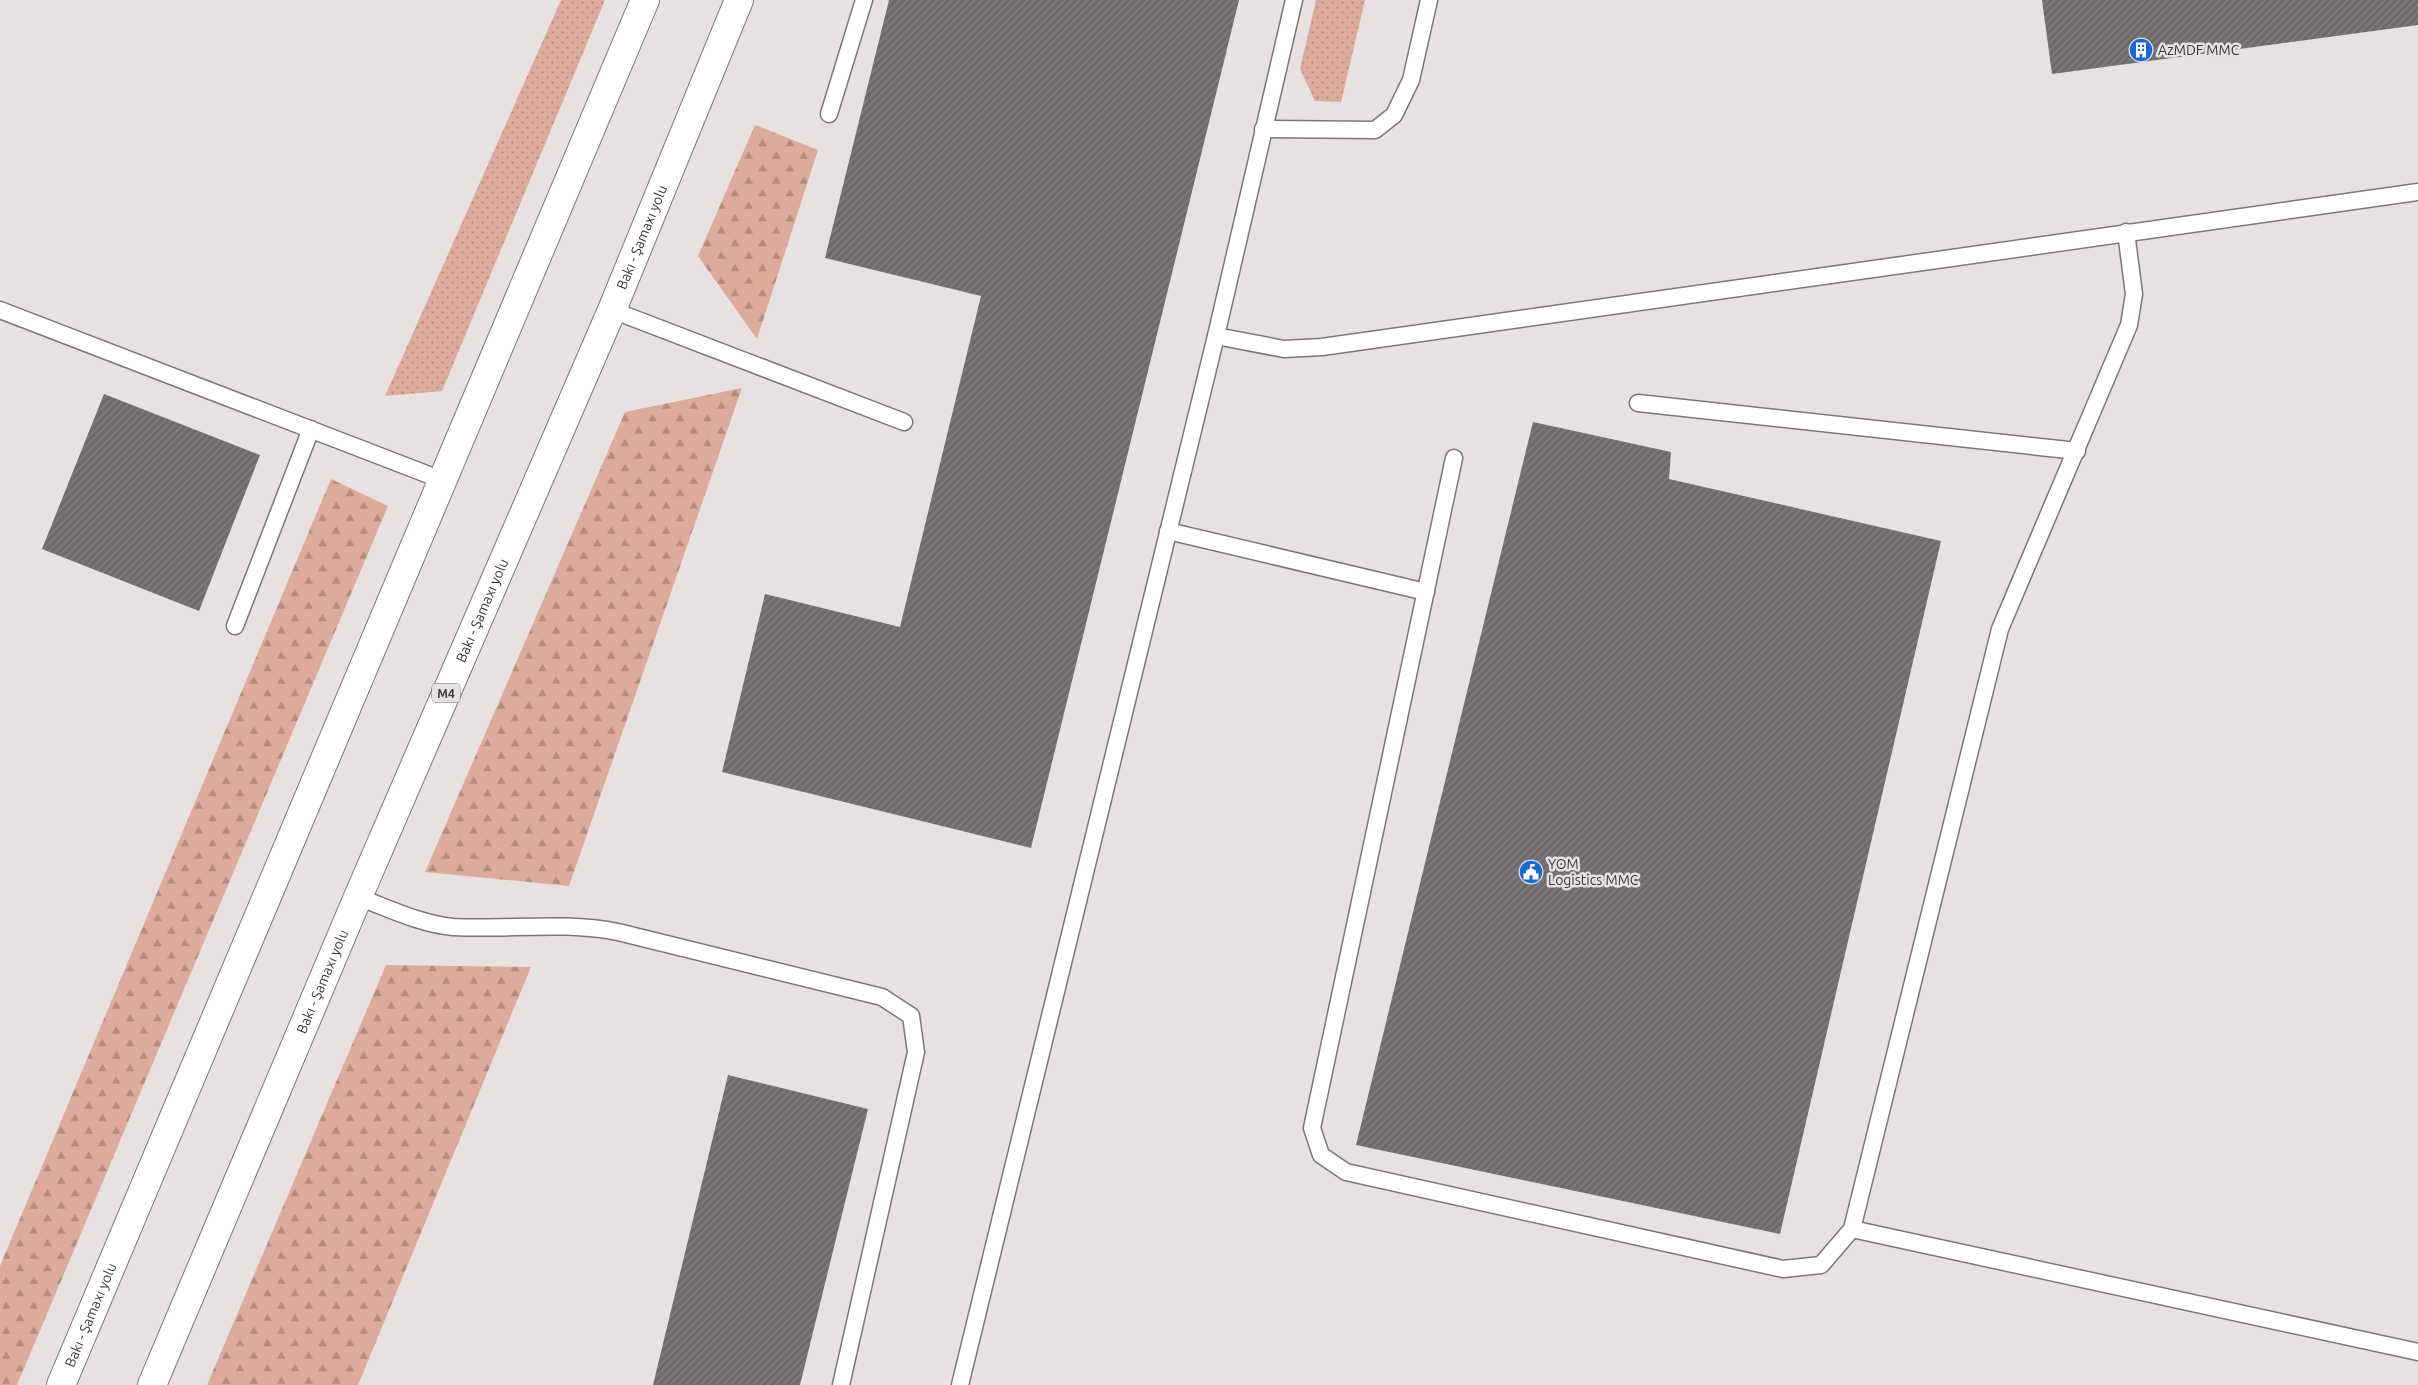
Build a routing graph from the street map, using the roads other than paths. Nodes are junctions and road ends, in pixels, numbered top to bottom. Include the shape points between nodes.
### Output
1 (645, 0) edge
2 (739, 0) edge
3 (864, 0) edge
4 (1294, 0) edge
5 (1429, 0) edge
6 (829, 114) dead end
7 (1263, 129) junction
8 (2418, 192) edge
9 (2126, 232) junction
10 (0, 310) edge
11 (612, 310) junction
12 (1216, 336) junction
13 (1638, 403) dead end
14 (904, 422) dead end
15 (311, 429) junction
16 (2077, 451) junction
17 (1454, 458) dead end
18 (442, 480) junction
19 (1168, 531) junction
20 (1426, 592) junction
21 (235, 626) dead end
22 (358, 897) junction
23 (1852, 1229) junction
24 (2418, 1352) edge
25 (61, 1385) edge
26 (152, 1385) edge
27 (842, 1385) edge
28 (960, 1385) edge

1 - 18 highway, Bakı - Şamaxı yolu
2 - 11 highway, Bakı - Şamaxı yolu / M4
3 - 6 lane
4 - 7 lane
5 - 7 lane via 1411,80 1394,115 1374,130
7 - 12 lane
8 - 9 lane
9 - 12 lane via 1322,347 1284,349
9 - 16 lane via 2134,294 2129,325
10 - 15 lane
11 - 14 lane
11 - 22 highway, Bakı - Şamaxı yolu / M4
12 - 19 lane
13 - 16 lane
15 - 18 lane
15 - 21 lane
16 - 23 lane via 2000,629
17 - 20 lane
18 - 25 highway, Bakı - Şamaxı yolu
19 - 20 lane
19 - 28 lane
20 - 23 lane via 1312,1128 1321,1155 1346,1172 1783,1269 1821,1265
22 - 26 highway, Bakı - Şamaxı yolu / M4
22 - 27 lane via 420,920 452,927 589,927 618,932 882,997 911,1016 916,1052
23 - 24 lane

